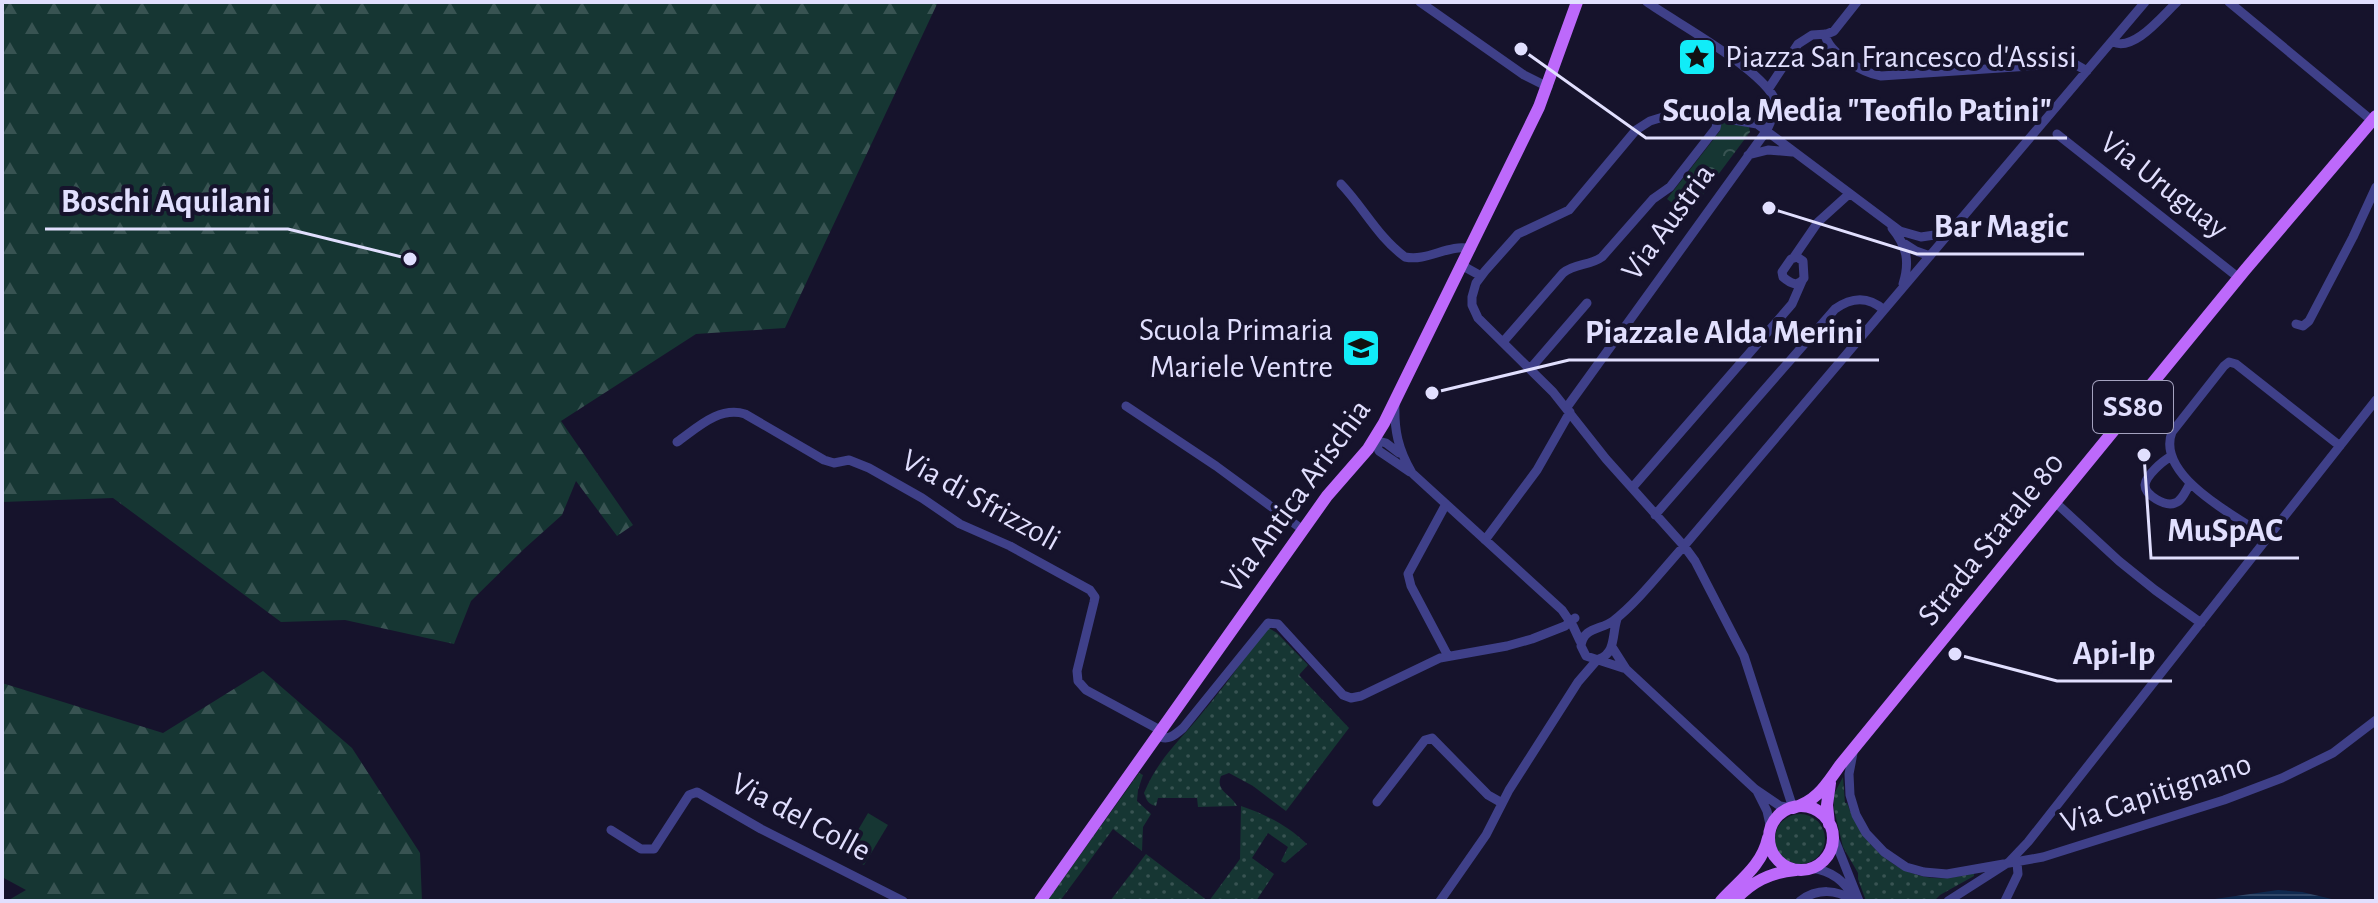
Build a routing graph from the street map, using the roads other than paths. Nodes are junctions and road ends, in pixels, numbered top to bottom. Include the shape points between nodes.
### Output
1 (1420, 2) edge
2 (1577, 2) edge
3 (1647, 2) edge
4 (1857, 2) edge
5 (2145, 2) edge
6 (2177, 2) edge
7 (2229, 2) edge
8 (1825, 34) junction
9 (2113, 42) junction
10 (2087, 71) junction
11 (1548, 87) junction
12 (1769, 88) junction
13 (1718, 118) junction
14 (2375, 120) edge
15 (1767, 130) junction
16 (2057, 134) dead end
17 (1796, 153) junction
18 (1748, 155) junction
19 (1341, 184) dead end
20 (2376, 187) edge
21 (1849, 194) junction
22 (1948, 233) junction
23 (1906, 238) junction
24 (1471, 249) junction
25 (1930, 256) junction
26 (1799, 259) junction
27 (1463, 266) junction
28 (1481, 276) junction
29 (2239, 278) junction
30 (1456, 279) junction
31 (1802, 281) junction
32 (1474, 288) junction
33 (1900, 291) junction
34 (1587, 303) dead end
35 (1884, 310) junction
36 (2296, 324) dead end
37 (1503, 342) junction
38 (1530, 369) junction
39 (1395, 400) junction
40 (2376, 400) edge
41 (1126, 406) dead end
42 (1568, 410) junction
43 (1374, 440) junction
44 (677, 442) dead end
45 (2340, 446) junction
46 (2170, 457) junction
47 (1398, 460) junction
48 (1355, 464) junction
49 (2190, 484) junction
50 (1632, 488) junction
51 (2055, 502) junction
52 (1446, 504) junction
53 (1655, 515) junction
54 (1303, 530) junction
55 (2269, 538) junction
56 (1485, 540) junction
57 (1684, 546) junction
58 (1619, 616) junction
59 (1573, 620) junction
60 (2201, 623) junction
61 (1597, 629) junction
62 (1612, 644) junction
63 (1582, 647) junction
64 (1448, 656) junction
65 (1598, 660) junction
66 (1626, 669) junction
67 (1578, 682) junction
68 (2376, 720) edge
69 (1158, 733) junction
70 (1855, 747) junction
71 (1833, 776) junction
72 (1785, 780) junction
73 (1755, 789) junction
74 (1765, 796) junction
75 (1377, 802) dead end
76 (1502, 803) junction
77 (1793, 808) junction
78 (1830, 829) junction
79 (611, 830) dead end
80 (1770, 830) junction
81 (2013, 862) junction
82 (1805, 869) junction
83 (1973, 870) junction
84 (1980, 880) junction
85 (903, 901) edge
86 (1040, 901) edge
87 (1440, 901) edge
88 (1721, 901) edge
89 (1734, 901) edge
90 (1800, 901) edge
91 (1856, 901) edge
92 (1948, 901) edge
93 (2005, 901) edge

1 - 11 street
2 - 11 main road, Via Antica Arischia
3 - 12 street via 1708,40
4 - 8 street via 1840,26
5 - 9 street
6 - 9 street via 2134,41
7 - 14 street
8 - 10 street via 1832,49 1863,72 1881,76 2073,63
8 - 12 street via 1798,44
9 - 10 street
10 - 22 street
11 - 24 main road, Via Antica Arischia
12 - 15 street, Via Austria via 1777,103
13 - 15 street
13 - 28 street via 1663,117 1643,125 1569,210 1518,234
13 - 37 street via 1716,128 1670,187 1596,262 1563,273
14 - 29 main road, Strada Statale 80 / SS80
15 - 17 street
15 - 18 street, Via Austria
16 - 29 street, Via Uruguay
17 - 18 street via 1768,150
17 - 21 street
18 - 42 street, Via Austria
19 - 24 street via 1378,233 1405,257
20 - 36 street via 2309,321
21 - 23 street
21 - 26 street via 1818,222
22 - 23 street
22 - 25 street
23 - 25 street via 1920,243
23 - 33 street
24 - 27 main road, Via Antica Arischia
25 - 33 street
26 - 31 street
26 - 31 street via 1782,275 1791,284
27 - 28 street
27 - 30 main road, Via Antica Arischia
28 - 32 street
29 - 51 main road, Strada Statale 80 / SS80
30 - 32 street
30 - 39 main road, Via Antica Arischia
31 - 50 street via 1792,304
32 - 37 street via 1474,311
33 - 35 street
34 - 38 street
35 - 53 street via 1863,299 1835,309
35 - 57 street
37 - 38 street
38 - 42 street
39 - 43 main road, Via Antica Arischia
39 - 47 street
40 - 45 street
41 - 54 street
42 - 50 street
42 - 56 street, Via Austria via 1537,470
43 - 47 street via 1392,447
43 - 48 main road, Via Antica Arischia
44 - 69 street, Via di Sfrizzoli via 719,414 745,414 829,462 849,460 869,468 960,524 1090,590 1095,597 1078,681
45 - 46 street via 2229,362 2172,432
45 - 55 street
46 - 49 street
46 - 49 street via 2147,479 2147,491 2174,504
47 - 48 street via 1371,458
47 - 52 street
48 - 54 main road, Via Antica Arischia
49 - 55 street
50 - 53 street
51 - 60 street via 2119,561
51 - 70 main road, Strada Statale 80 / SS80
52 - 56 street
52 - 64 street via 1408,574
53 - 57 street
54 - 69 main road, Via Antica Arischia
55 - 60 street
56 - 59 street
57 - 58 street
57 - 72 street via 1744,656
58 - 61 street
58 - 62 street
59 - 61 street
59 - 63 street
59 - 64 street via 1532,639
60 - 81 street
61 - 62 street via 1607,633
61 - 63 street via 1584,635
62 - 65 street
62 - 66 street
63 - 65 street
63 - 67 street
64 - 69 street via 1351,698 1278,624 1268,623 1183,728 1169,738
65 - 66 street
65 - 67 street
66 - 73 street
67 - 76 street
68 - 81 street, Via Capitignano via 2333,753 2282,778 2058,853
69 - 86 main road, Via Antica Arischia
70 - 71 main road, Strada Statale 80 / SS80
70 - 83 street via 1851,802 1876,845 1899,863 1924,872
71 - 77 main road, Strada Statale 80 / SS80 via 1815,797
71 - 78 main road via 1827,796
72 - 74 street via 1777,795
72 - 77 street
73 - 74 street
73 - 80 street
74 - 77 street
75 - 76 street via 1432,738
76 - 87 street
77 - 78 main road via 1815,810
77 - 80 main road, SS80
78 - 82 main road via 1829,852 1822,862
78 - 91 street
79 - 85 street, Via del Colle via 641,849 654,849 689,795 697,792
80 - 82 main road via 1775,856 1785,866
80 - 88 main road, SS80 via 1761,859
81 - 83 street
81 - 84 street, Via Capitignano
81 - 93 street via 2018,874
82 - 89 main road via 1761,879
82 - 91 street via 1833,874
83 - 84 street via 1982,873
84 - 92 street, Via Capitignano
90 - 91 street via 1830,891

